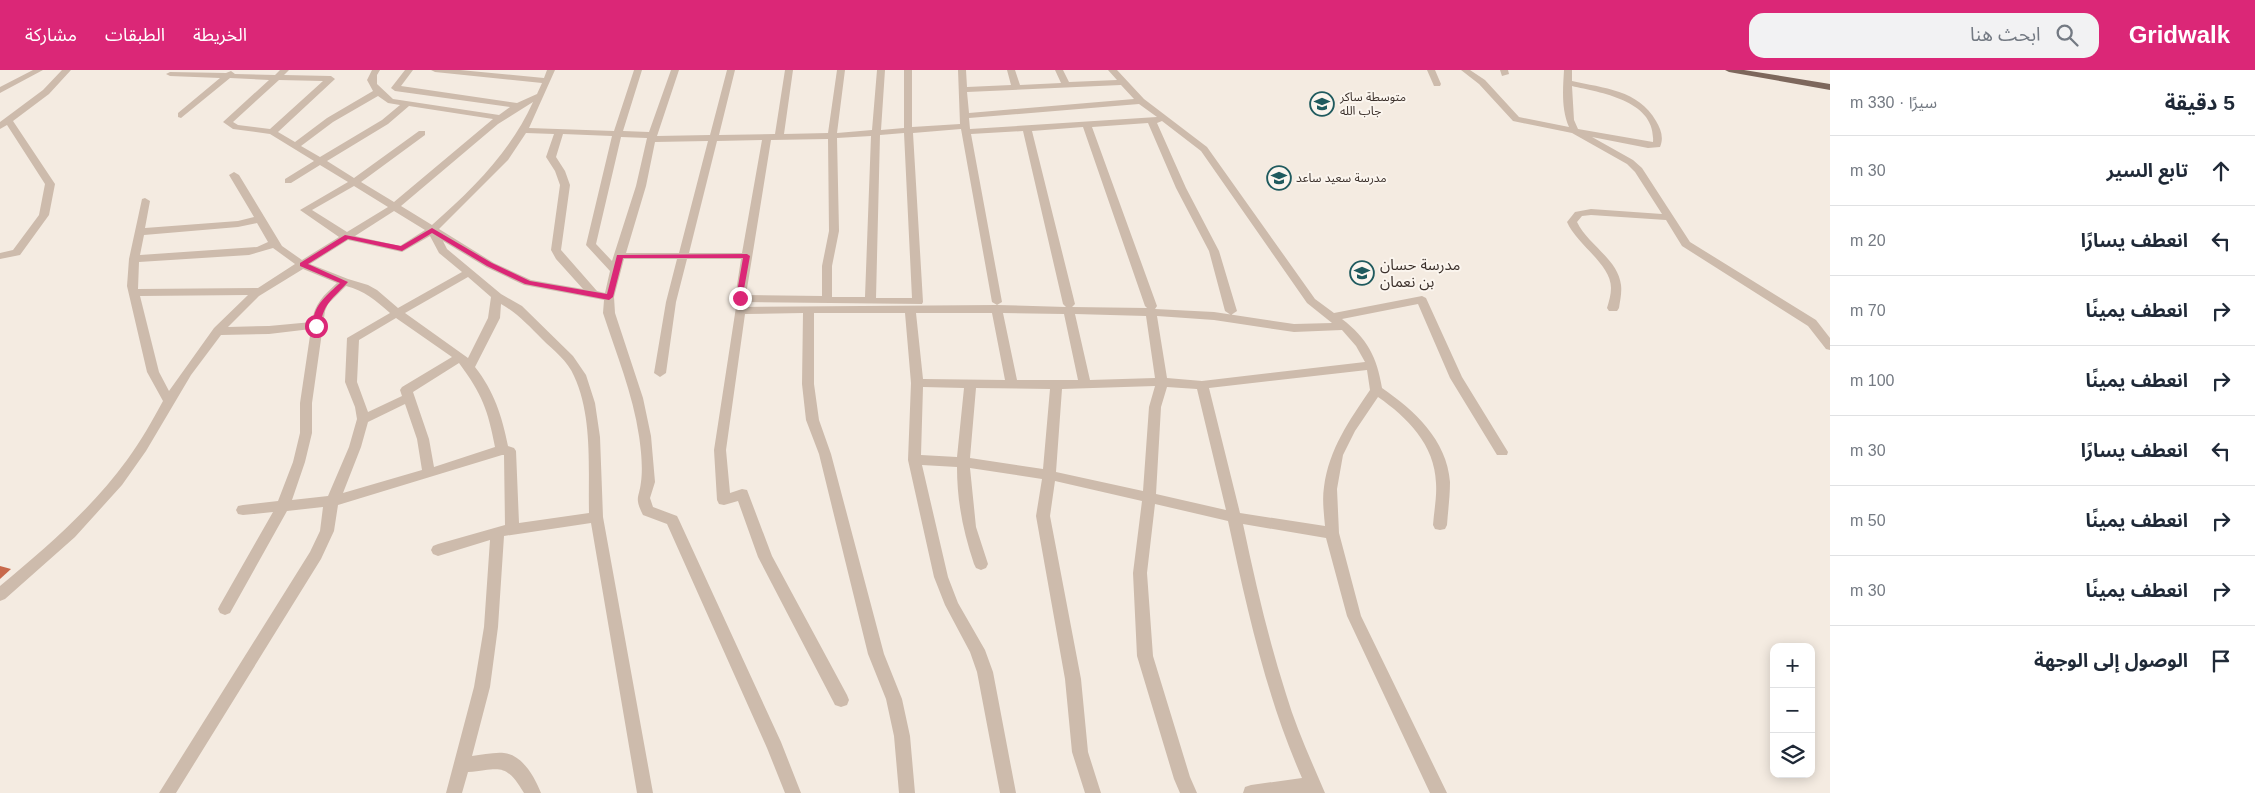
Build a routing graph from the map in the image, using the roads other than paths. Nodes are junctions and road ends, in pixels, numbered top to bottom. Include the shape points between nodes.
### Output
1 (39, 70) edge
2 (67, 70) edge
3 (286, 70) edge
4 (376, 70) edge
5 (409, 70) edge
6 (435, 70) edge
7 (551, 70) edge
8 (638, 70) edge
9 (675, 70) edge
10 (731, 70) edge
11 (789, 70) edge
12 (841, 70) edge
13 (881, 70) edge
14 (908, 70) edge
15 (962, 70) edge
16 (1011, 70) edge
17 (1060, 70) edge
18 (1112, 70) edge
19 (1431, 70) edge
20 (1466, 70) edge
21 (1568, 70) edge
22 (1729, 70) edge
23 (231, 73) edge
24 (170, 74) dead end
25 (278, 77) junction
26 (547, 80) junction
27 (1123, 82) junction
28 (1567, 82) junction
29 (1437, 84) dead end
30 (1066, 85) junction
31 (1016, 87) junction
32 (1830, 87) edge
33 (0, 90) edge
34 (963, 90) junction
35 (378, 92) junction
36 (541, 95) junction
37 (1141, 101) junction
38 (406, 104) junction
39 (518, 106) junction
40 (181, 115) dead end
41 (501, 118) junction
42 (1157, 120) junction
43 (4, 123) edge
44 (965, 125) junction
45 (1088, 126) junction
46 (1027, 129) junction
47 (522, 130) junction
48 (908, 130) junction
49 (272, 132) junction
50 (558, 132) junction
51 (1575, 132) junction
52 (422, 133) dead end
53 (876, 133) junction
54 (618, 135) junction
55 (832, 136) junction
56 (651, 137) junction
57 (715, 137) junction
58 (779, 137) junction
59 (767, 138) junction
60 (295, 146) junction
61 (322, 162) junction
62 (234, 175) dead end
63 (288, 181) dead end
64 (355, 182) junction
65 (145, 202) dead end
66 (394, 207) junction
67 (1668, 217) junction
68 (259, 219) junction
69 (432, 230) junction
70 (139, 232) junction
71 (347, 236) junction
72 (274, 243) junction
73 (0, 256) edge
74 (620, 256) junction
75 (683, 256) junction
76 (747, 256) junction
77 (134, 259) junction
78 (302, 265) junction
79 (615, 270) junction
80 (468, 274) junction
81 (344, 282) junction
82 (260, 291) junction
83 (133, 293) junction
84 (594, 295) junction
85 (497, 296) junction
86 (609, 297) junction
87 (827, 300) junction
88 (870, 301) junction
89 (997, 305) junction
90 (914, 306) junction
91 (1069, 307) junction
92 (1613, 308) dead end
93 (1151, 309) junction
94 (809, 310) junction
95 (1231, 311) junction
96 (398, 314) junction
97 (1329, 322) junction
98 (316, 326) junction
99 (218, 331) junction
100 (1830, 346) edge
101 (460, 357) junction
102 (1372, 365) junction
103 (469, 367) junction
104 (660, 373) dead end
105 (1162, 382) junction
106 (917, 383) junction
107 (970, 384) junction
108 (1012, 384) junction
109 (1056, 384) junction
110 (1085, 384) junction
111 (1202, 385) junction
112 (1376, 390) junction
113 (408, 398) junction
114 (169, 401) junction
115 (363, 419) junction
116 (502, 450) junction
117 (1502, 452) dead end
118 (914, 460) junction
119 (963, 462) junction
120 (429, 472) junction
121 (1049, 475) junction
122 (1149, 497) junction
123 (333, 500) junction
124 (283, 506) junction
125 (243, 510) dead end
126 (596, 517) junction
127 (1234, 517) junction
128 (1440, 525) dead end
129 (504, 530) junction
130 (1332, 533) junction
131 (438, 550) dead end
132 (981, 564) dead end
133 (0, 595) edge
134 (225, 609) dead end
135 (841, 700) dead end
136 (461, 765) junction
137 (1315, 789) edge
138 (167, 793) edge
139 (454, 793) edge
140 (533, 793) edge
141 (645, 793) edge
142 (793, 793) edge
143 (907, 793) edge
144 (1008, 793) edge
145 (1094, 793) edge
146 (1189, 793) edge
147 (1250, 793) edge
148 (1438, 793) edge

1 - 33 street
2 - 43 street via 46,92
3 - 25 street
4 - 35 street via 371,82
5 - 39 street via 394,88
6 - 26 street
7 - 26 street
8 - 54 street
9 - 56 street
10 - 57 street
11 - 58 street
12 - 55 street
13 - 53 street
14 - 48 street
15 - 34 street
16 - 31 street
17 - 30 street
18 - 27 street
19 - 29 street
20 - 51 street via 1482,82 1516,119
21 - 28 street
22 - 32 main road
23 - 24 street
23 - 25 street
23 - 40 street
25 - 49 street via 227,122 236,127
25 - 49 street via 331,79
26 - 36 street
27 - 30 street
27 - 37 street
28 - 51 street via 1570,120
28 - 51 street via 1631,100 1656,126 1658,139 1657,145 1648,145
30 - 31 street
31 - 34 street
34 - 44 street
35 - 38 street via 391,101
35 - 60 street via 330,120
36 - 39 street
36 - 47 street
37 - 42 street
37 - 44 street
38 - 41 street
38 - 61 street via 385,122
39 - 41 street
41 - 66 street
42 - 45 street
42 - 95 street via 1181,188 1214,251
42 - 97 street via 1204,149 1211,157
43 - 73 street via 50,184 44,215 16,253
44 - 46 street
44 - 48 street
44 - 89 street
45 - 46 street
45 - 93 street
46 - 91 street
47 - 50 street
47 - 69 street via 511,150
48 - 53 street
48 - 90 street
49 - 60 street
50 - 54 street
50 - 84 street via 551,157 565,185 556,250
51 - 67 street via 1640,170
52 - 64 street
53 - 55 street
53 - 88 street
54 - 56 street
54 - 79 street via 591,245
55 - 58 street
55 - 87 street via 834,232
56 - 57 street
56 - 74 street via 641,186
57 - 59 street
57 - 75 street
58 - 59 street
59 - 76 street
60 - 61 street
61 - 63 street
61 - 64 street
62 - 68 street
64 - 66 street
64 - 71 street via 305,210
65 - 70 street
66 - 69 street
66 - 71 street
67 - 92 street via 1591,212 1579,214 1572,222 1575,232 1612,272 1616,285
67 - 100 street via 1686,244 1812,323
68 - 70 street via 238,224
68 - 72 street
69 - 71 street via 402,249
69 - 80 street via 443,251
69 - 84 street via 490,265 528,283
70 - 77 street
71 - 78 street
72 - 77 street via 249,252
72 - 78 street
74 - 75 street
74 - 79 street
75 - 76 street
75 - 104 street via 671,302
76 - 87 street via 740,298
77 - 83 street
78 - 81 street
78 - 82 street
79 - 86 street
80 - 85 street
80 - 96 street
81 - 96 street via 364,287
81 - 98 street via 324,302
82 - 83 street
82 - 99 street via 240,306
83 - 114 street via 152,372
84 - 86 street
85 - 103 street via 494,318
85 - 126 street via 518,309 569,359 580,375 589,403 594,436
86 - 142 street via 609,313 637,398 645,436 648,482 643,498 648,512 672,520
87 - 88 street
88 - 90 street
89 - 90 street
89 - 91 street
89 - 108 street
90 - 94 street
90 - 106 street
91 - 93 street
91 - 110 street
93 - 95 street
93 - 97 street via 1294,328
93 - 105 street
94 - 135 street via 740,310 720,450 723,490 724,500 742,494 766,557
94 - 143 street via 808,372 812,423 825,454 876,654 894,699 902,736
95 - 97 street
96 - 101 street
96 - 115 street via 353,338 351,382
97 - 102 street via 1345,326 1362,344
97 - 117 street via 1422,300 1456,378
98 - 99 street
98 - 124 street via 306,404 306,433
99 - 114 street
101 - 103 street
101 - 113 street via 406,390
102 - 111 street
102 - 112 street
103 - 116 street via 483,386 496,419
105 - 110 street
105 - 111 street
105 - 122 street via 1155,408
106 - 107 street
106 - 118 street
107 - 108 street
107 - 119 street
108 - 109 street
109 - 110 street
109 - 121 street
111 - 127 street
112 - 128 street via 1419,424 1436,451 1443,481
112 - 130 street via 1337,455 1330,489
113 - 115 street
113 - 120 street via 423,439
114 - 133 street via 133,461 109,493 72,532
115 - 123 street
116 - 120 street
116 - 129 street via 510,451
118 - 119 street
118 - 144 street via 941,577 985,672
119 - 121 street
119 - 132 street via 969,528
120 - 123 street
121 - 122 street
121 - 145 street via 1044,516 1048,550 1073,679 1080,752
122 - 127 street
122 - 146 street via 1140,573 1145,656
123 - 124 street
123 - 138 street via 327,531 316,554
124 - 125 street
124 - 134 street
126 - 129 street
126 - 141 street
127 - 130 street
127 - 137 street via 1281,702
129 - 131 street
129 - 136 street via 482,687
130 - 148 street via 1354,616
136 - 139 street
136 - 140 street via 505,761 519,770
137 - 147 street

